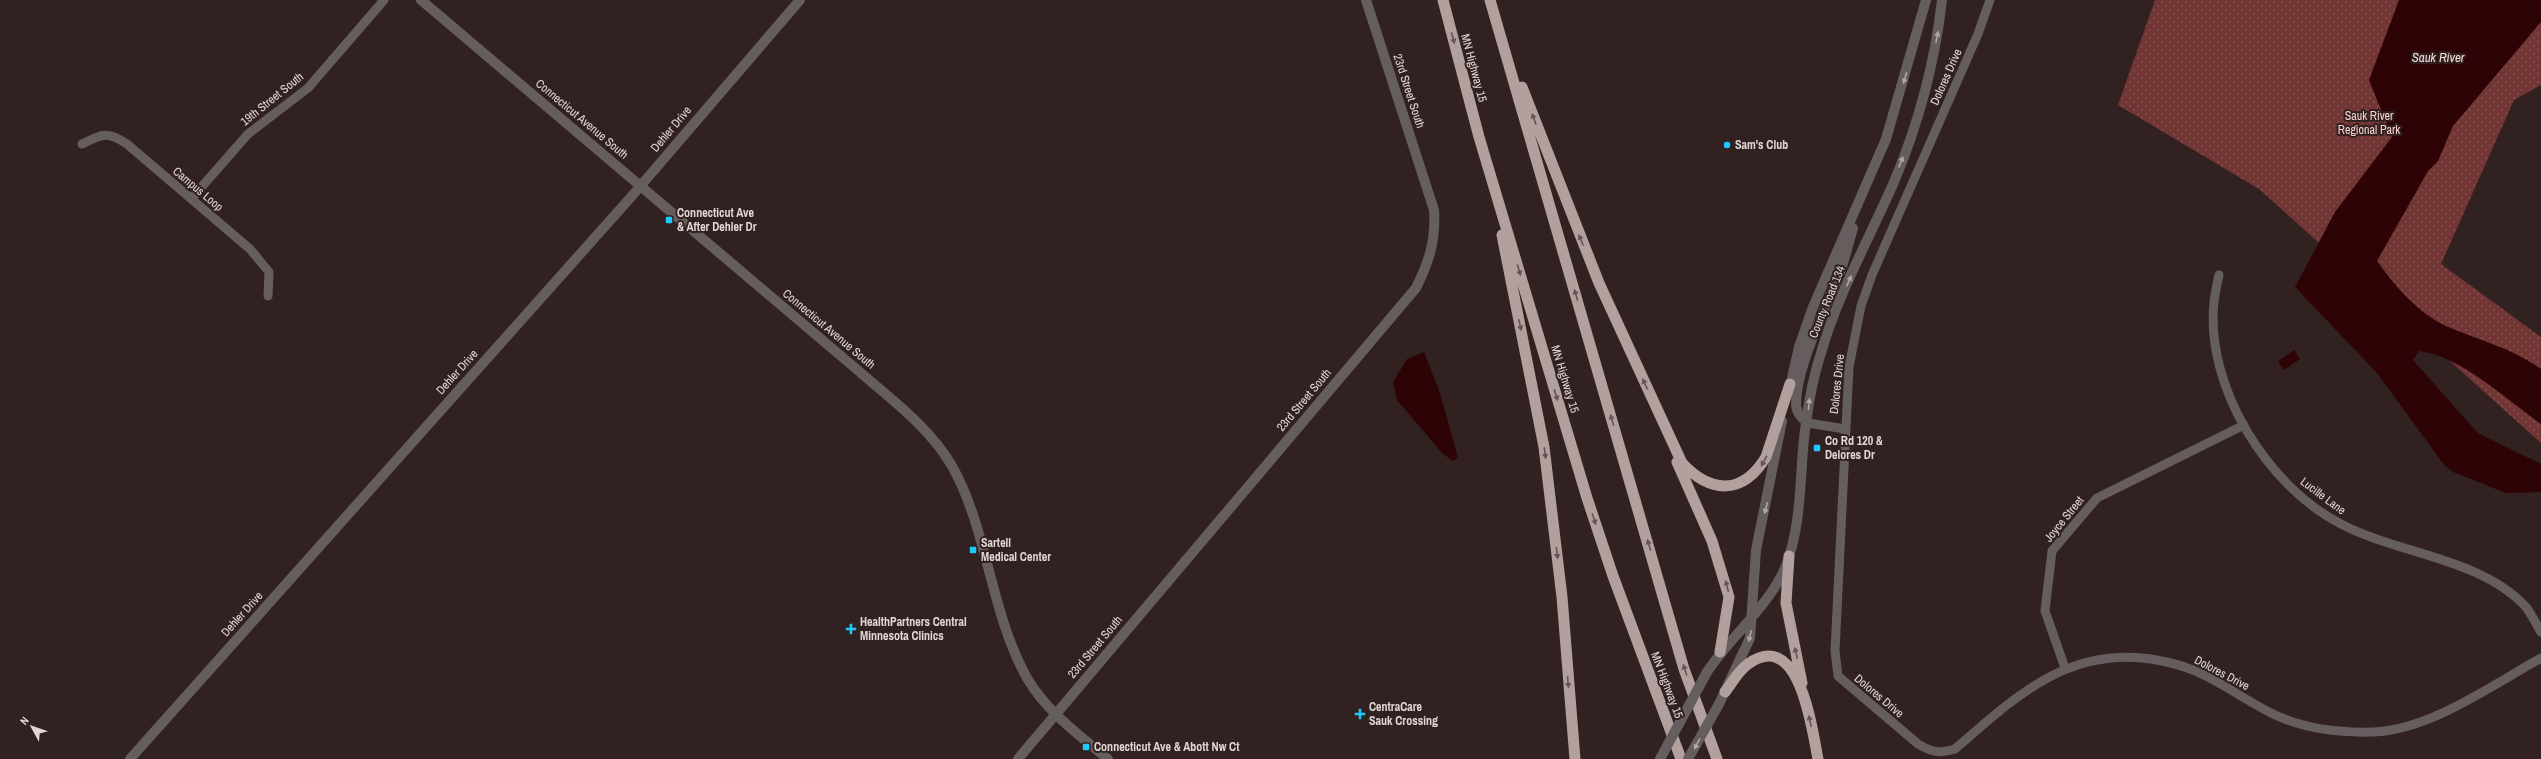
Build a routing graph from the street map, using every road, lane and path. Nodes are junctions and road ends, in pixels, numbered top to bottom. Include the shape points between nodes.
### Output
1 (384, 0) edge
2 (421, 0) edge
3 (800, 0) edge
4 (1366, 0) edge
5 (1443, 0) edge
6 (1490, 0) edge
7 (1926, 0) edge
8 (1942, 0) edge
9 (1990, 0) edge
10 (1498, 28) junction
11 (1479, 137) junction
12 (82, 144) dead end
13 (641, 185) junction
14 (1864, 191) junction
15 (191, 199) junction
16 (2219, 275) dead end
17 (268, 296) dead end
18 (1790, 384) junction
19 (1654, 403) junction
20 (1808, 422) junction
21 (2244, 425) junction
22 (1845, 428) junction
23 (1789, 556) junction
24 (1752, 614) junction
25 (2541, 632) edge
26 (1720, 652) junction
27 (2541, 658) edge
28 (2065, 668) junction
29 (1725, 692) junction
30 (1803, 692) junction
31 (1056, 715) junction
32 (1572, 729) junction
33 (130, 759) edge
34 (1018, 759) edge
35 (1108, 759) edge
36 (1575, 759) edge
37 (1580, 759) edge
38 (1660, 759) edge
39 (1681, 759) edge
40 (1688, 759) edge
41 (1717, 759) edge
42 (1818, 759) edge

1 - 15 street, 19th Street South via 308,88 248,134
2 - 13 street, Connecticut Avenue South
3 - 13 street, Dehler Drive
4 - 31 street, 23rd Street South via 1434,210 1435,232 1425,271 1416,288
5 -> 11 highway, MN Highway 15
6 - 10 highway, MN Highway 15
7 -> 14 street, County Road 134 via 1894,116
20 -> 8 street, County Road 134 via 1814,377 1831,323 1907,149 1936,43
9 - 22 street, Dolores Drive via 1978,34 1863,300 1849,367
19 -> 10 highway via 1576,227
41 -> 10 highway, MN Highway 15 via 1684,669
11 -> 32 highway via 1500,227 1544,447 1562,597
11 -> 39 highway, MN Highway 15 via 1589,505
12 - 15 street, Campus Loop via 103,134 115,136
13 - 31 street, Connecticut Avenue South via 900,407 931,437 952,466 968,502 1008,637 1027,678
13 - 33 street, Dehler Drive
14 - 18 street, County Road 134 via 1813,307
14 - 20 street via 1841,269 1804,366 1796,407 1800,417
15 - 17 street, Campus Loop via 250,249 269,272
16 - 21 street, Lucille Lane via 2214,302 2218,359 2228,392
18 -> 19 highway via 1766,457 1754,474 1736,485 1708,483 1691,472 1674,450
18 -> 24 street, County Road 134 via 1756,550
26 -> 19 highway via 1729,611 1726,584 1712,541
20 - 22 street
20 - 23 street, County Road 134 via 1796,528
21 - 25 street, Lucille Lane via 2275,472 2306,501 2341,524 2411,552 2481,575 2525,607
21 - 28 street, Joyce Street via 2097,498 2052,551 2045,611
22 - 28 street, Dolores Drive via 1835,651 1838,676 1918,744 1928,750 1947,752 1955,749 2027,690
23 - 24 street, County Road 134 via 1780,578
30 -> 23 highway via 1786,603
24 - 26 street, County Road 134
24 -> 29 street, County Road 134 via 1750,638
26 - 38 street, County Road 134, bridge
27 - 28 street, Dolores Drive via 2443,712 2420,722 2374,732 2345,732 2298,724 2273,714 2206,675 2163,661 2120,656 2086,661
29 - 30 highway via 1748,664 1771,657 1784,662 1799,681
29 -> 40 street, County Road 134, bridge
42 -> 30 highway
31 - 34 street, 23rd Street South
31 - 35 street, Connecticut Avenue South
32 - 36 highway
32 - 37 highway

